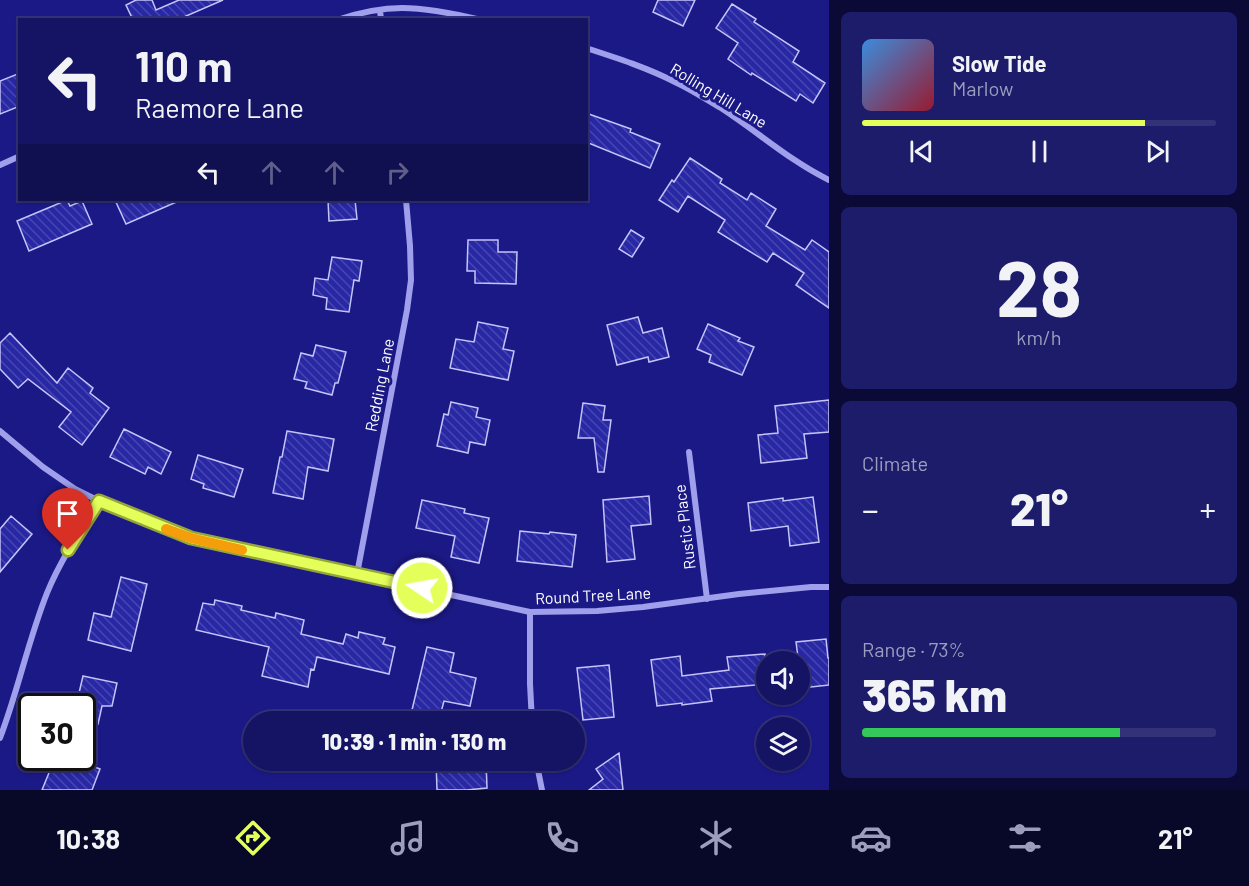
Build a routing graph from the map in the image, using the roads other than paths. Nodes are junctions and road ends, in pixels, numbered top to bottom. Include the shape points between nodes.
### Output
1 (380, 10) junction
2 (346, 18) edge
3 (381, 18) edge
4 (471, 18) edge
5 (588, 49) edge
6 (18, 157) edge
7 (0, 165) edge
8 (829, 180) edge
9 (406, 201) edge
10 (0, 431) edge
11 (689, 452) dead end
12 (99, 501) junction
13 (357, 574) junction
14 (829, 586) edge
15 (707, 599) junction
16 (530, 612) junction
17 (531, 711) edge
18 (0, 738) edge
19 (538, 771) edge
20 (542, 790) edge

1 - 2 street
1 - 3 street
1 - 4 street via 426,9
5 - 8 street, Rolling Hill Lane via 678,83
6 - 7 street
9 - 13 street, Redding Lane via 411,280
10 - 12 street, Round Tree Lane via 43,467
11 - 15 street, Rustic Place
12 - 13 street, Round Tree Lane via 191,538
12 - 18 street via 47,592
13 - 16 street, Round Tree Lane
14 - 15 street, Round Tree Lane
15 - 16 street, Round Tree Lane via 597,611
16 - 17 street
19 - 20 street

